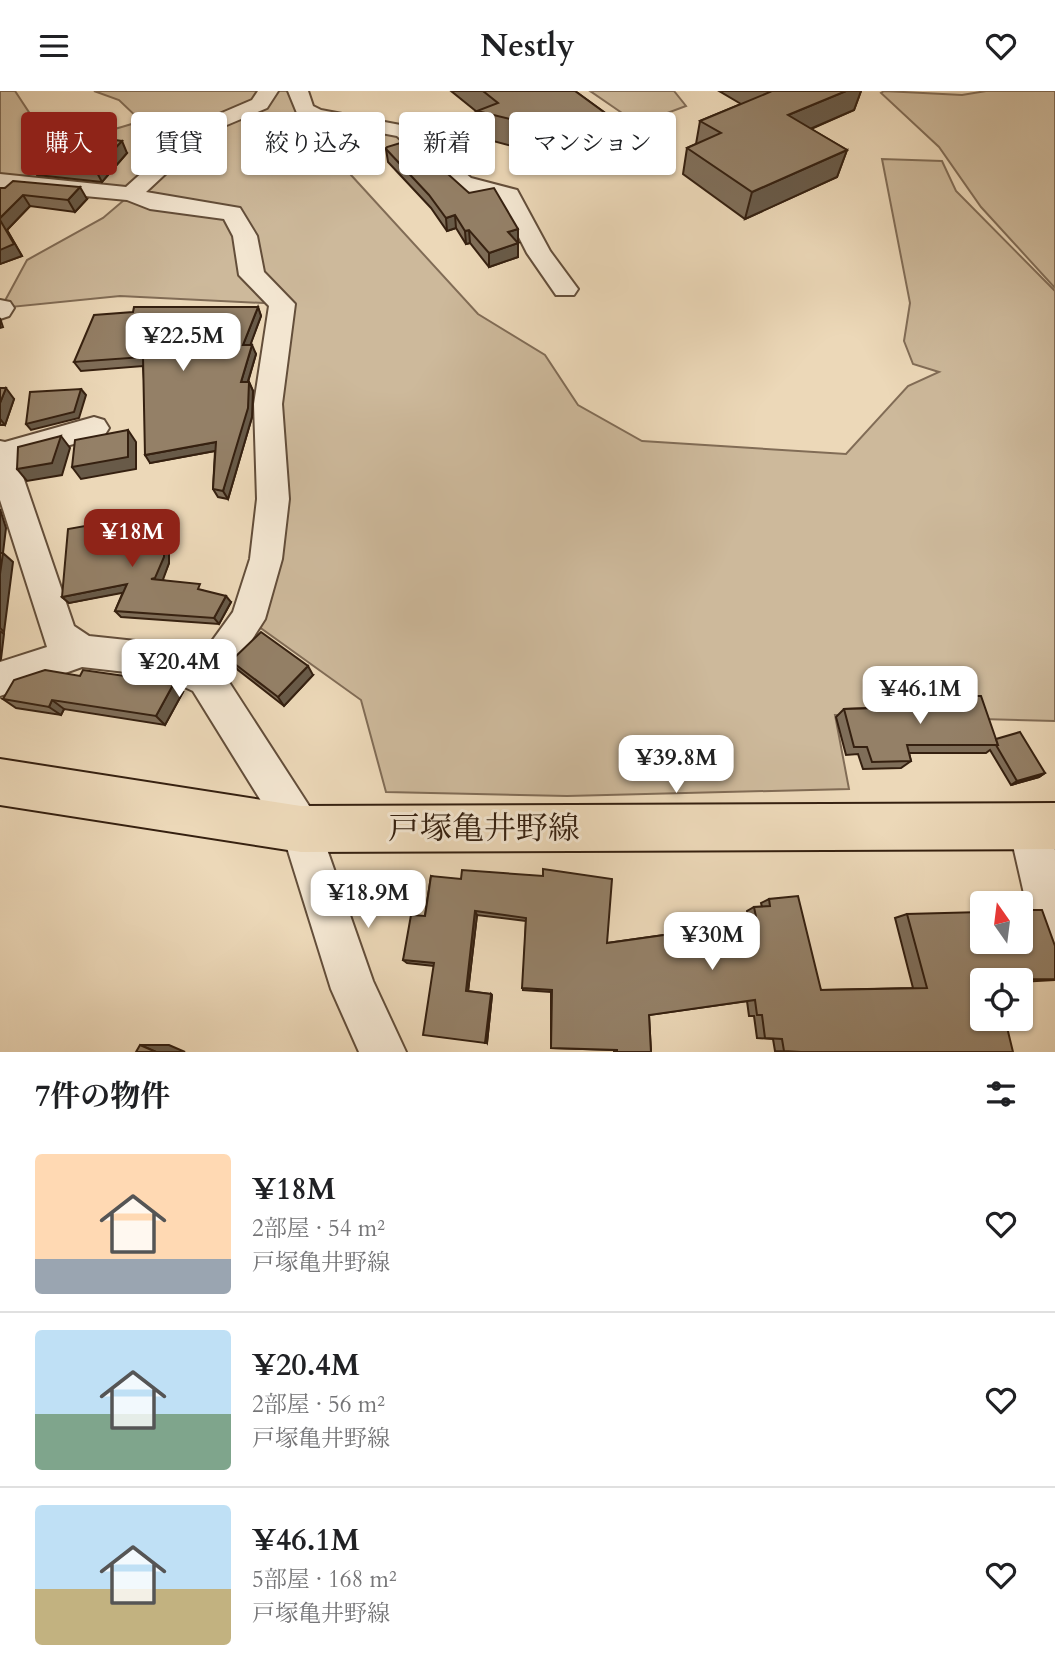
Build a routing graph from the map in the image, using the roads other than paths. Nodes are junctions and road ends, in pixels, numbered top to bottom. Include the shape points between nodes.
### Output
1 (268, 91) edge
2 (298, 91) edge
3 (0, 181) edge
4 (131, 194) junction
5 (565, 289) dead end
6 (94, 428) dead end
7 (0, 452) edge
8 (82, 651) junction
9 (0, 679) edge
10 (206, 679) junction
11 (0, 782) edge
12 (1042, 827) edge
13 (301, 829) junction
14 (1055, 933) edge
15 (383, 1052) edge

1 - 4 street via 260,104 203,128
2 - 5 street via 304,109 315,115 404,131 463,183 509,195 539,253
3 - 4 street
4 - 10 street via 150,202 232,213 245,236 252,275 282,304 268,404 272,499 266,559 248,619
6 - 7 street
7 - 8 street via 60,636
8 - 9 street
8 - 10 street via 164,660
10 - 13 street
11 - 13 main road, 戸塚亀井野線
12 - 13 main road, 戸塚亀井野線
12 - 14 street
13 - 15 street via 353,989

